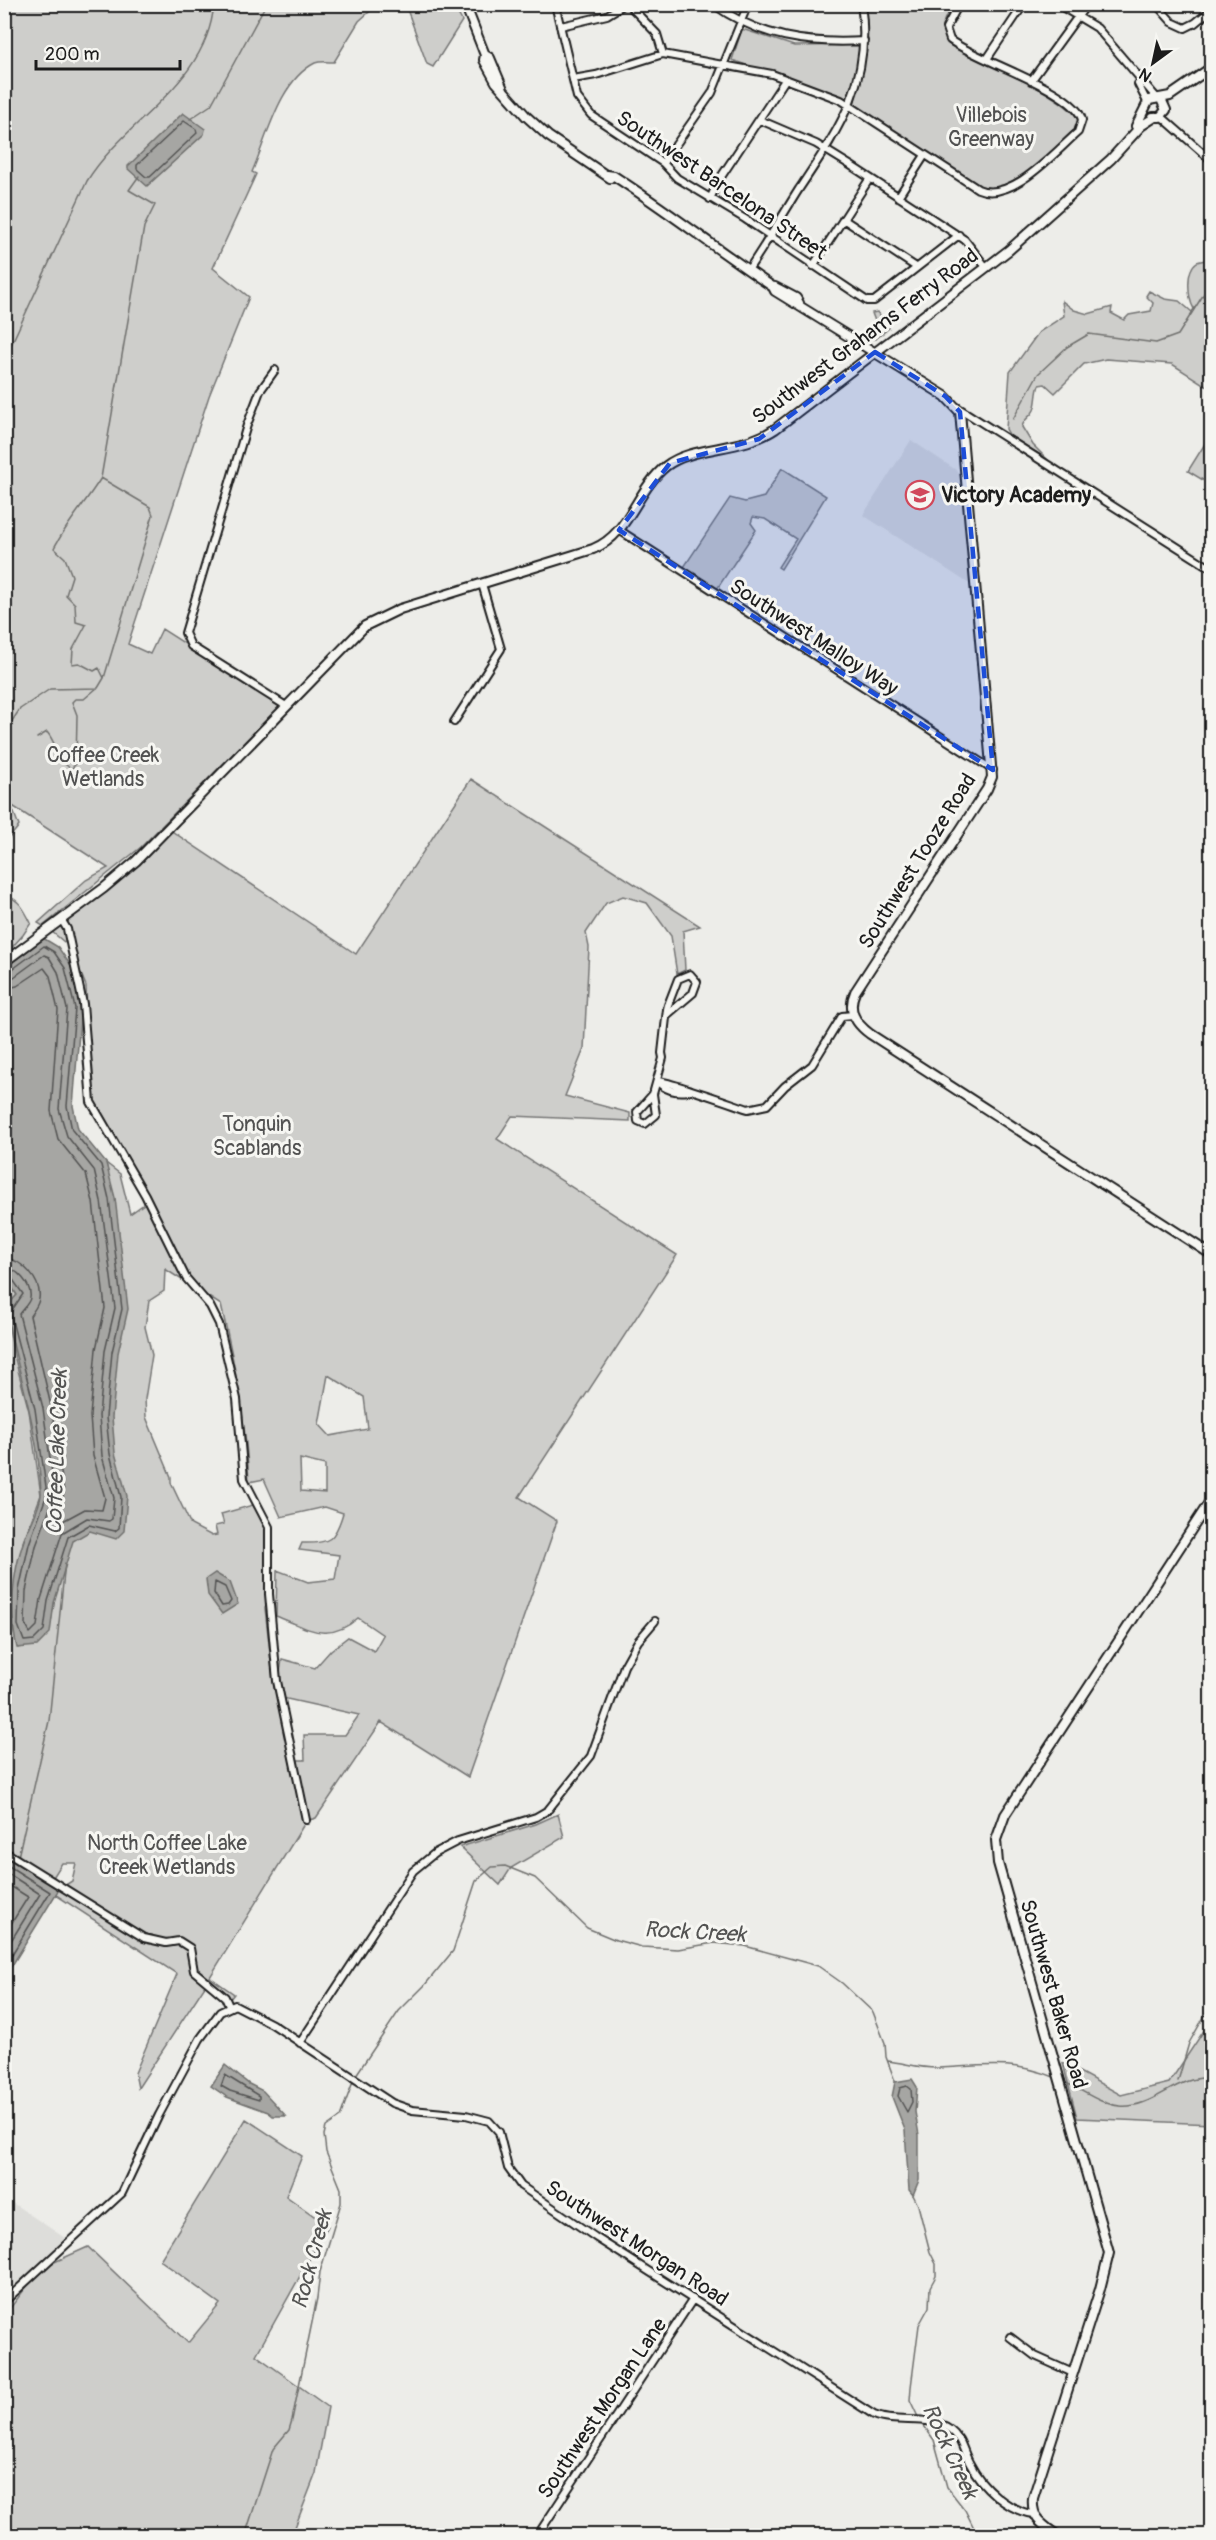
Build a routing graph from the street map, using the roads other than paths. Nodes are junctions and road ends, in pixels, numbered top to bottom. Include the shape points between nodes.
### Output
1 (465, 4) edge
2 (555, 4) edge
3 (626, 4) edge
4 (713, 4) edge
5 (748, 4) edge
6 (861, 4) edge
7 (959, 4) edge
8 (1024, 4) edge
9 (1057, 4) edge
10 (1088, 4) edge
11 (1156, 4) edge
12 (1212, 9) edge
13 (1078, 15) junction
14 (741, 22) junction
15 (561, 26) junction
16 (864, 41) junction
17 (663, 54) junction
18 (987, 59) junction
19 (722, 65) junction
20 (1212, 68) edge
21 (1132, 70) junction
22 (573, 79) junction
23 (785, 80) junction
24 (1031, 81) junction
25 (1188, 85) junction
26 (1159, 98) junction
27 (850, 106) junction
28 (1147, 106) junction
29 (1161, 114) junction
30 (760, 120) junction
31 (1132, 136) junction
32 (826, 149) junction
33 (925, 155) junction
34 (1212, 161) edge
35 (663, 163) junction
36 (870, 178) junction
37 (898, 196) junction
38 (710, 199) junction
39 (843, 219) junction
40 (771, 235) junction
41 (959, 235) junction
42 (813, 266) junction
43 (916, 267) junction
44 (987, 267) junction
45 (748, 270) junction
46 (875, 352) junction
47 (275, 370) dead end
48 (957, 408) junction
49 (619, 530) junction
50 (1212, 569) edge
51 (482, 584) junction
52 (286, 706) junction
53 (454, 722) dead end
54 (993, 770) junction
55 (62, 919) junction
56 (4, 962) edge
57 (667, 1015) junction
58 (853, 1015) junction
59 (657, 1081) junction
60 (653, 1094) junction
61 (1212, 1255) edge
62 (1212, 1497) edge
63 (655, 1621) dead end
64 (306, 1820) dead end
65 (4, 1851) edge
66 (229, 2006) junction
67 (300, 2043) junction
68 (693, 2299) junction
69 (4, 2302) edge
70 (1010, 2337) dead end
71 (1073, 2373) junction
72 (1033, 2514) junction
73 (537, 2535) edge
74 (1059, 2535) edge

1 - 45 main road via 488,70 536,127
2 - 15 street, Southwest Barcelona Street
3 - 15 street via 607,15
3 - 17 street via 657,34
4 - 14 street
5 - 14 street
6 - 16 street
7 - 18 street via 947,23 947,35
8 - 18 street
9 - 13 street
10 - 13 street
11 - 12 street via 1172,22 1185,27
13 - 21 street via 1104,35
13 - 24 street
14 - 16 street via 805,42
14 - 19 street
15 - 22 street, Southwest Barcelona Street
16 - 27 street
17 - 19 street
17 - 22 street
18 - 24 street
19 - 23 street via 758,70
19 - 35 street via 712,93
20 - 25 main road, Southwest Grahams Ferry Road
21 - 26 street
21 - 28 street
22 - 35 street, Southwest Barcelona Street via 577,97 591,115
23 - 27 street
23 - 30 street
24 - 33 street via 1075,107 1082,123 1078,132 1017,184 985,192
25 - 26 main road, Southwest Grahams Ferry Road
25 - 29 main road, Southwest Grahams Ferry Road
26 - 28 main road, Southwest Grahams Ferry Road
26 - 29 main road
27 - 32 street
27 - 33 street
28 - 29 main road
28 - 31 main road, Southwest Grahams Ferry Road
29 - 31 main road, Southwest Grahams Ferry Road
29 - 34 street
30 - 32 street
30 - 38 street
31 - 44 main road, Southwest Grahams Ferry Road
32 - 36 street
32 - 40 street
33 - 37 street
35 - 38 street, Southwest Barcelona Street via 677,178
36 - 37 street
36 - 39 street
37 - 41 street
38 - 40 street, Southwest Barcelona Street
39 - 42 street
39 - 43 street
40 - 42 street, Southwest Barcelona Street
40 - 45 street
41 - 43 street
41 - 44 street
42 - 43 street, Southwest Barcelona Street via 872,302
44 - 46 main road, Southwest Grahams Ferry Road
45 - 46 main road
46 - 48 main road via 945,396
46 - 49 main road, Southwest Grahams Ferry Road via 763,437 668,465
47 - 52 street via 260,391 247,425 185,633 191,646
48 - 50 street
48 - 54 main road, Southwest Tooze Road via 961,417
49 - 51 main road, Southwest Grahams Ferry Road via 599,546
49 - 54 street, Southwest Malloy Way
51 - 52 main road, Southwest Grahams Ferry Road via 370,622
51 - 53 street via 502,645
52 - 55 main road, Southwest Grahams Ferry Road via 136,861
54 - 58 main road, Southwest Tooze Road via 987,789 855,992
55 - 56 main road, Southwest Grahams Ferry Road
55 - 64 street via 83,1004 91,1102 145,1195 186,1278 210,1306 219,1324 237,1399 244,1479 269,1527 269,1594 278,1687
57 - 57 street via 676,982 690,974 697,980 695,990
57 - 59 street
58 - 59 street via 842,1016 812,1065 767,1105 748,1109 664,1080
58 - 61 main road via 870,1034
59 - 60 street
60 - 60 street via 637,1112 638,1121 645,1124 656,1114
62 - 71 main road, Southwest Baker Road via 1005,1815 996,1836 998,1863 1108,2249 1107,2268
63 - 67 street via 624,1666 591,1756 568,1789 540,1815 458,1841 413,1871
65 - 66 street via 144,1938 166,1943 179,1941 190,1948 194,1971 225,1997
66 - 67 street, Southwest Morgan Road via 244,2007
66 - 69 street via 216,2016 186,2064 122,2193
67 - 68 street, Southwest Morgan Road via 392,2103 412,2110 489,2121 499,2132 508,2168 520,2187
68 - 72 street, Southwest Morgan Road via 874,2415 937,2424 952,2430 981,2482 1017,2509
68 - 73 street, Southwest Morgan Lane
70 - 71 street via 1035,2356
71 - 72 main road, Southwest Baker Road via 1034,2495
72 - 74 main road

